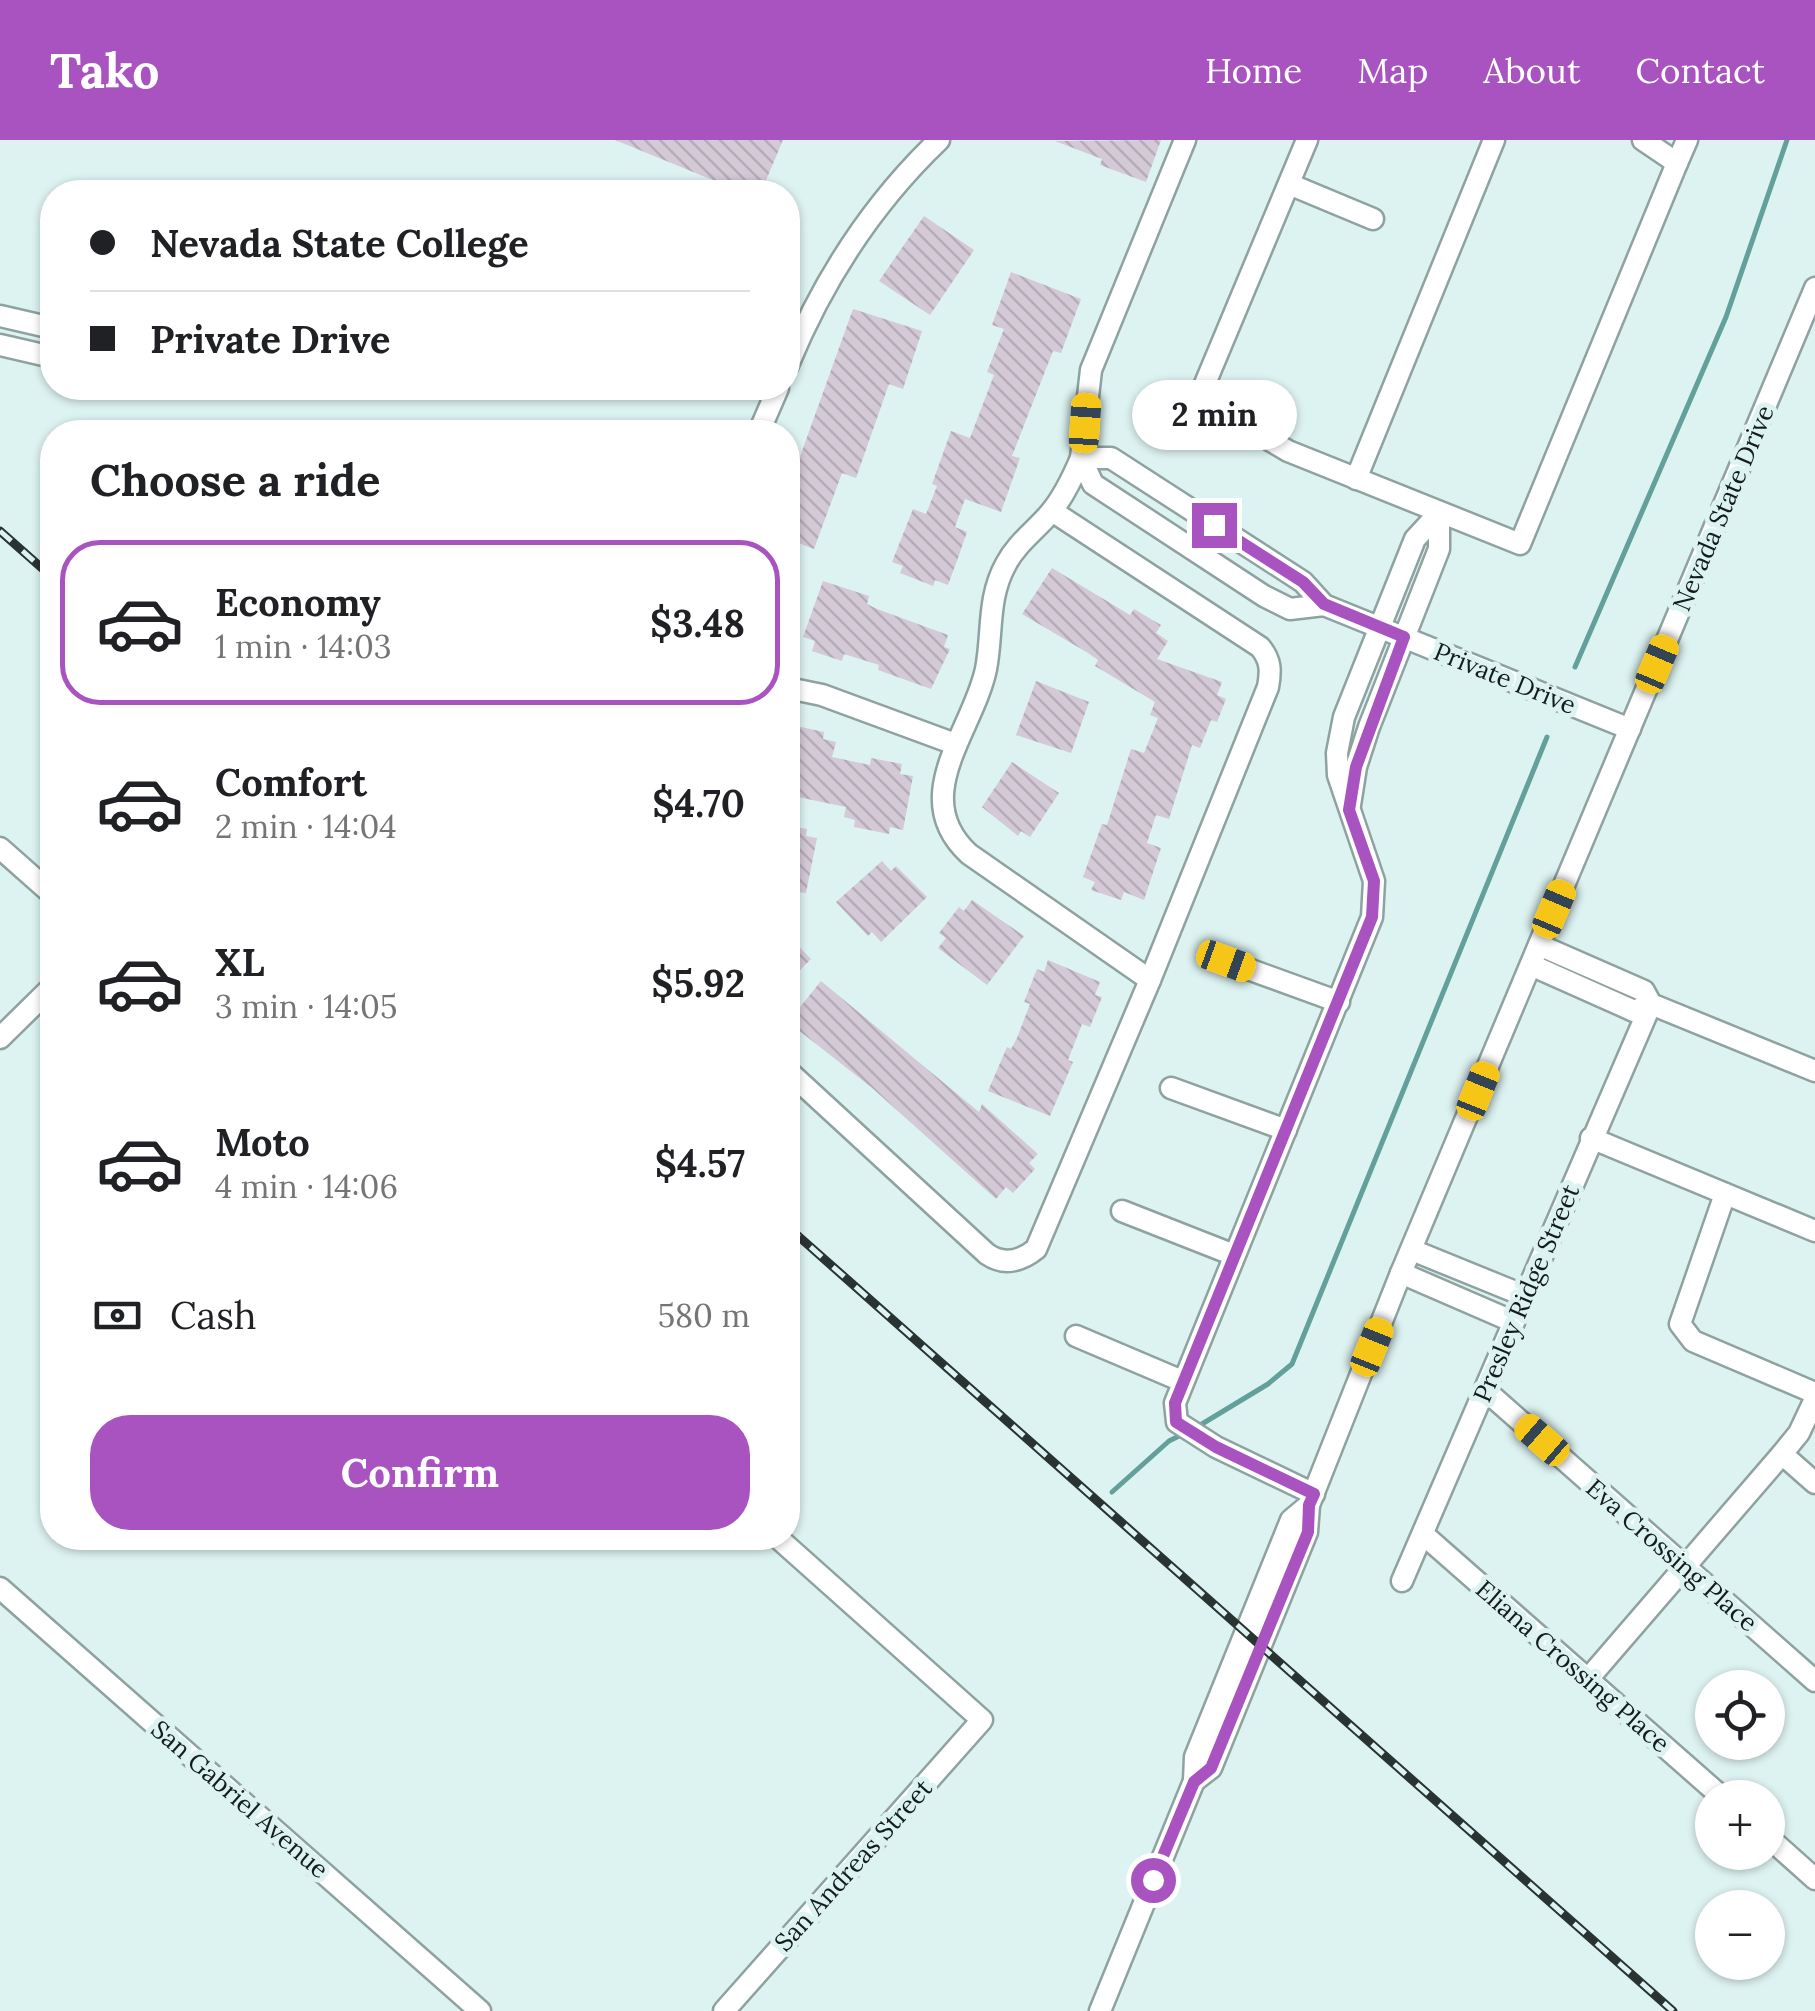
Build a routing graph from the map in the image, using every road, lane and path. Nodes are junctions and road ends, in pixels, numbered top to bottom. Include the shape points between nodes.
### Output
1 (939, 140) edge
2 (1185, 140) edge
3 (1306, 140) edge
4 (1494, 140) edge
5 (1643, 140) edge
6 (1687, 140) edge
7 (1677, 162) junction
8 (1288, 184) junction
9 (1373, 220) dead end
10 (1815, 288) edge
11 (0, 316) edge
12 (40, 325) edge
13 (800, 338) edge
14 (0, 345) edge
15 (40, 355) edge
16 (1199, 398) junction
17 (1183, 437) dead end
18 (1082, 458) junction
19 (1356, 479) junction
20 (1052, 511) junction
21 (1439, 512) junction
22 (1408, 554) junction
23 (1433, 564) junction
24 (1324, 604) junction
25 (1380, 627) junction
26 (1404, 637) junction
27 (800, 690) edge
28 (1630, 729) junction
29 (955, 744) junction
30 (1349, 810) junction
31 (0, 848) edge
32 (40, 883) edge
33 (1534, 955) junction
34 (1226, 961) dead end
35 (1150, 980) junction
36 (40, 999) edge
37 (1339, 1002) junction
38 (1650, 1004) junction
39 (0, 1038) edge
40 (1815, 1071) edge
41 (800, 1082) edge
42 (1170, 1088) dead end
43 (1286, 1130) junction
44 (1592, 1138) junction
45 (1725, 1194) junction
46 (1122, 1211) dead end
47 (1815, 1231) edge
48 (1412, 1250) junction
49 (1234, 1255) junction
50 (1401, 1274) junction
51 (1494, 1283) junction
52 (1525, 1296) junction
53 (1484, 1308) junction
54 (1514, 1322) junction
55 (1076, 1336) dead end
56 (1182, 1381) junction
57 (1485, 1390) junction
58 (1815, 1396) edge
59 (1782, 1454) junction
60 (1815, 1483) edge
61 (1311, 1500) junction
62 (1424, 1534) junction
63 (791, 1550) edge
64 (1684, 1566) junction
65 (1402, 1581) dead end
66 (0, 1588) edge
67 (1588, 1679) junction
68 (1815, 1681) edge
69 (1703, 1780) edge
70 (1785, 1852) edge
71 (1815, 1878) edge
72 (480, 2011) edge
73 (724, 2011) edge
74 (1100, 2011) edge

1 - 13 street via 845,253
2 - 18 street via 1091,370
3 - 8 street
4 - 19 street
5 - 7 street
6 - 7 street
7 - 21 street via 1520,544
8 - 9 street
8 - 16 street
10 - 28 street, Nevada State Drive
11 - 12 street
14 - 15 street
16 - 17 street
16 - 19 street via 1288,451
18 - 20 street
18 - 24 street, Private Drive via 1111,458 1303,582
18 - 24 street, Private Drive via 1093,484 1264,596 1290,608
19 - 21 street
20 - 29 street via 1017,546 1000,575 982,684
20 - 35 street via 1260,647 1269,662 1268,687
21 - 22 street
21 - 23 street
22 - 23 street
22 - 25 street
23 - 26 street
24 - 25 street, Private Drive
25 - 26 street, Private Drive
25 - 30 street via 1344,717 1337,754
26 - 28 street, Private Drive
26 - 30 street via 1356,767
27 - 29 street
28 - 33 street, Nevada State Drive
29 - 35 street via 944,784 954,840
30 - 37 street via 1374,881 1372,917
31 - 32 street
33 - 38 street via 1644,991
33 - 48 street, Nevada State Drive
34 - 37 street
35 - 41 street via 1043,1238 1016,1260 987,1254
36 - 39 street
37 - 43 street
38 - 40 street
38 - 44 street, Presley Ridge Street
42 - 43 street
43 - 49 street
44 - 45 street
44 - 52 street, Presley Ridge Street
45 - 47 street
45 - 58 street via 1680,1324 1693,1341
46 - 49 street
48 - 50 street, Nevada State Drive
48 - 51 street
49 - 56 street
50 - 53 street
50 - 61 street, Nevada State Drive
51 - 52 street
51 - 53 street
52 - 54 street, Presley Ridge Street
53 - 54 street
54 - 57 street, Presley Ridge Street
55 - 56 street
56 - 61 street via 1176,1422
57 - 62 street, Presley Ridge Street
57 - 64 street, Eva Crossing Place
58 - 59 street
59 - 60 street
59 - 64 street
61 - 74 street, Nevada State Drive via 1308,1532 1211,1768 1194,1782
62 - 65 street, Presley Ridge Street
62 - 67 street, Eliana Crossing Place
63 - 73 street, San Andreas Street via 982,1720
64 - 67 street
64 - 68 street, Eva Crossing Place
66 - 72 street, San Gabriel Avenue
67 - 69 street, Eliana Crossing Place
70 - 71 street

